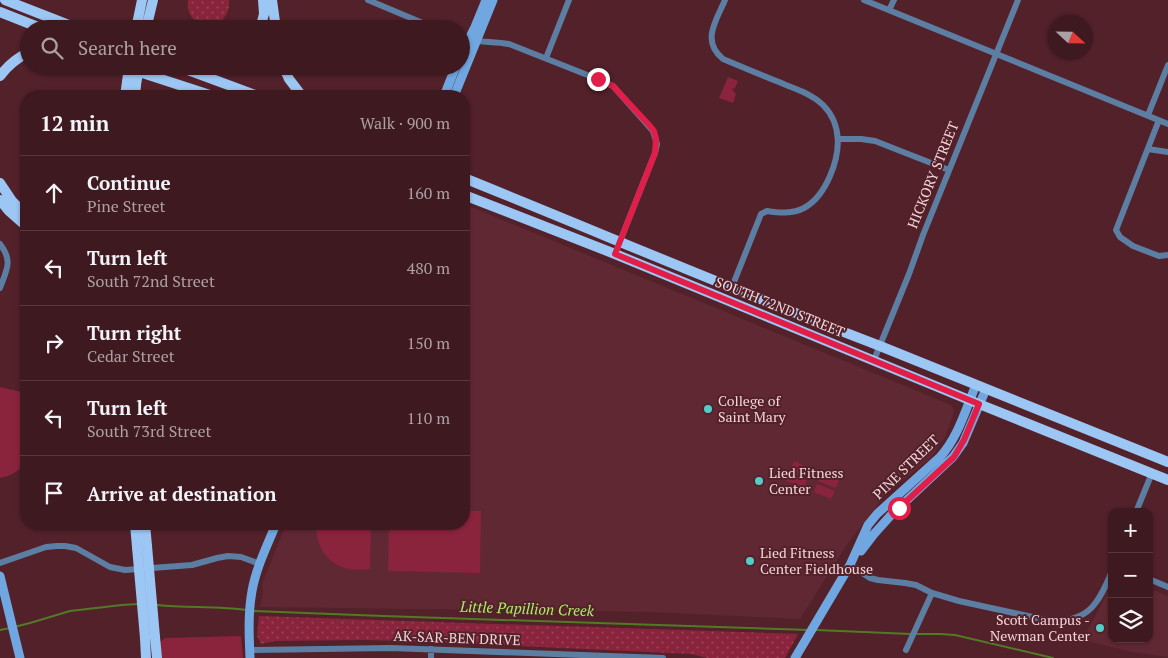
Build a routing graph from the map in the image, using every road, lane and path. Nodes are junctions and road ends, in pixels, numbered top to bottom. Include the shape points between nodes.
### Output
1 (4, 0) edge
2 (142, 0) edge
3 (153, 0) edge
4 (263, 0) edge
5 (272, 0) edge
6 (368, 0) edge
7 (486, 0) edge
8 (493, 0) edge
9 (569, 0) edge
10 (725, 0) edge
11 (864, 0) edge
12 (894, 0) edge
13 (1018, 0) edge
14 (890, 10) junction
15 (0, 12) edge
16 (20, 20) edge
17 (56, 20) edge
18 (138, 20) edge
19 (148, 20) edge
20 (262, 20) edge
21 (275, 20) edge
22 (416, 20) edge
23 (470, 36) edge
24 (470, 37) edge
25 (470, 40) edge
26 (996, 54) junction
27 (20, 58) edge
28 (546, 58) junction
29 (1168, 65) edge
30 (130, 75) edge
31 (136, 75) edge
32 (149, 75) edge
33 (163, 75) edge
34 (201, 75) edge
35 (287, 75) edge
36 (452, 75) edge
37 (459, 75) edge
38 (0, 76) edge
39 (132, 84) junction
40 (128, 90) edge
41 (134, 90) edge
42 (195, 90) edge
43 (202, 90) edge
44 (242, 90) edge
45 (297, 90) edge
46 (446, 90) edge
47 (456, 90) edge
48 (1148, 115) junction
49 (1159, 120) junction
50 (1168, 124) edge
51 (838, 139) junction
52 (1148, 149) junction
53 (1168, 152) edge
54 (949, 170) junction
55 (470, 180) edge
56 (0, 183) edge
57 (470, 197) edge
58 (0, 200) edge
59 (20, 208) edge
60 (20, 221) edge
61 (620, 242) junction
62 (0, 244) edge
63 (615, 254) junction
64 (1168, 255) edge
65 (0, 288) edge
66 (732, 288) junction
67 (880, 346) junction
68 (874, 360) junction
69 (981, 387) junction
70 (974, 402) junction
71 (1168, 462) edge
72 (1152, 473) junction
73 (1168, 480) edge
74 (1138, 508) edge
75 (137, 530) edge
76 (144, 530) edge
77 (274, 530) edge
78 (142, 546) junction
79 (0, 563) edge
80 (260, 564) junction
81 (850, 565) junction
82 (0, 576) edge
83 (1108, 580) edge
84 (1153, 581) edge
85 (1168, 587) edge
86 (932, 593) junction
87 (150, 638) junction
88 (431, 649) junction
89 (906, 650) dead end
90 (250, 654) edge
91 (797, 655) edge
92 (20, 658) edge
93 (146, 658) edge
94 (156, 658) edge
95 (431, 658) edge
96 (663, 658) edge

1 - 17 main road
2 - 18 main road
3 - 19 main road
4 - 20 main road
5 - 21 main road
6 - 22 street
7 - 23 street
8 - 24 street
9 - 28 street
10 - 51 street via 711,34 718,54 817,100 832,117
11 - 14 street
12 - 14 street
13 - 26 street, HICKORY STREET
14 - 26 street
15 - 16 main road
25 - 28 street via 509,44
26 - 48 street
26 - 54 street, HICKORY STREET
27 - 38 main road
28 - 61 street via 613,86 654,131 655,153
29 - 48 street
30 - 39 main road, bridge
31 - 39 main road, bridge
32 - 42 main road
33 - 43 main road
34 - 44 main road
35 - 45 main road
36 - 46 street
37 - 47 street
39 - 40 main road
39 - 41 main road
48 - 49 street
49 - 50 street
49 - 52 street
51 - 54 street via 875,141
51 - 66 street via 835,163 817,198 796,211 761,214
52 - 53 street
52 - 64 street via 1116,230 1133,246 1159,256
54 - 67 street, HICKORY STREET
55 - 61 main road, SOUTH 72ND STREET
56 - 59 main road
57 - 63 main road, SOUTH 72ND STREET
58 - 60 main road
61 - 63 street
61 - 66 main road, SOUTH 72ND STREET
62 - 65 street via 9,262
63 - 68 main road, SOUTH 72ND STREET
66 - 67 main road, SOUTH 72ND STREET
67 - 68 street, HICKORY STREET
67 - 69 main road, SOUTH 72ND STREET
68 - 70 main road, SOUTH 72ND STREET
69 - 70 street, PINE STREET
69 - 71 main road, SOUTH 72ND STREET
70 - 72 main road, SOUTH 72ND STREET
70 - 81 street, PINE STREET via 940,456 868,525
72 - 73 main road, SOUTH 72ND STREET
72 - 74 street
75 - 78 main road
76 - 78 main road
77 - 80 street
78 - 87 main road, bridge
79 - 80 street via 46,547 61,546 74,548 108,566 125,570 192,565 228,556
80 - 90 street via 252,588 249,614
81 - 86 street via 870,578 916,585
81 - 91 street, PINE STREET
82 - 92 street
83 - 86 street via 1094,606 1075,619 1064,622
84 - 85 street
86 - 89 street
87 - 93 main road
87 - 94 main road
88 - 90 street, AK-SAR-BEN DRIVE
88 - 95 street
88 - 96 street, AK-SAR-BEN DRIVE

